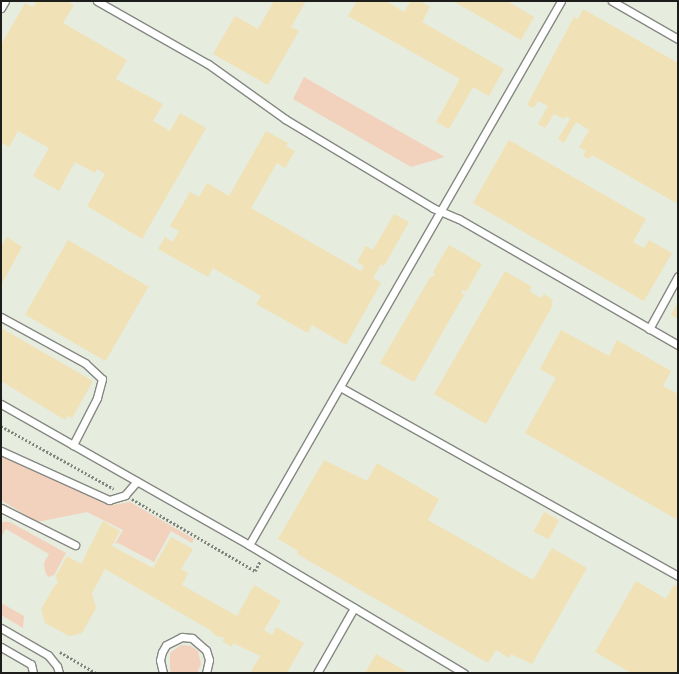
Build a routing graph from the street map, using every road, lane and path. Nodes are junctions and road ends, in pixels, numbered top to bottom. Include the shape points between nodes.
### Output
1 (5, 1) edge
2 (97, 1) edge
3 (561, 1) edge
4 (612, 1) edge
5 (1, 8) edge
6 (678, 39) edge
7 (440, 211) junction
8 (678, 276) edge
9 (1, 317) edge
10 (649, 329) junction
11 (678, 345) edge
12 (340, 386) junction
13 (1, 404) edge
14 (1, 426) edge
15 (73, 445) junction
16 (1, 451) edge
17 (137, 481) junction
18 (125, 495) junction
19 (1, 508) edge
20 (75, 545) dead end
21 (249, 545) junction
22 (264, 554) junction
23 (678, 576) edge
24 (354, 608) junction
25 (1, 628) edge
26 (1, 647) edge
27 (162, 672) edge
28 (33, 673) edge
29 (59, 673) edge
30 (206, 673) edge
31 (317, 673) edge
32 (464, 673) edge

1 - 5 lane
2 - 7 lane via 208,64 285,120
3 - 7 lane
4 - 6 lane
7 - 10 lane via 459,219
7 - 12 lane
8 - 10 lane
9 - 15 lane via 85,363 102,379 97,398
10 - 11 lane
12 - 21 lane
12 - 23 lane
13 - 15 lane
14 - 18 path
15 - 17 lane
16 - 18 lane via 109,500
17 - 18 lane
17 - 21 lane
18 - 22 path via 255,571
19 - 20 lane
21 - 22 lane
22 - 24 lane
24 - 31 lane
24 - 32 lane
25 - 29 lane via 48,654
26 - 28 lane via 31,664
27 - 30 lane via 162,652 166,645 182,637 192,638 206,650 209,660

